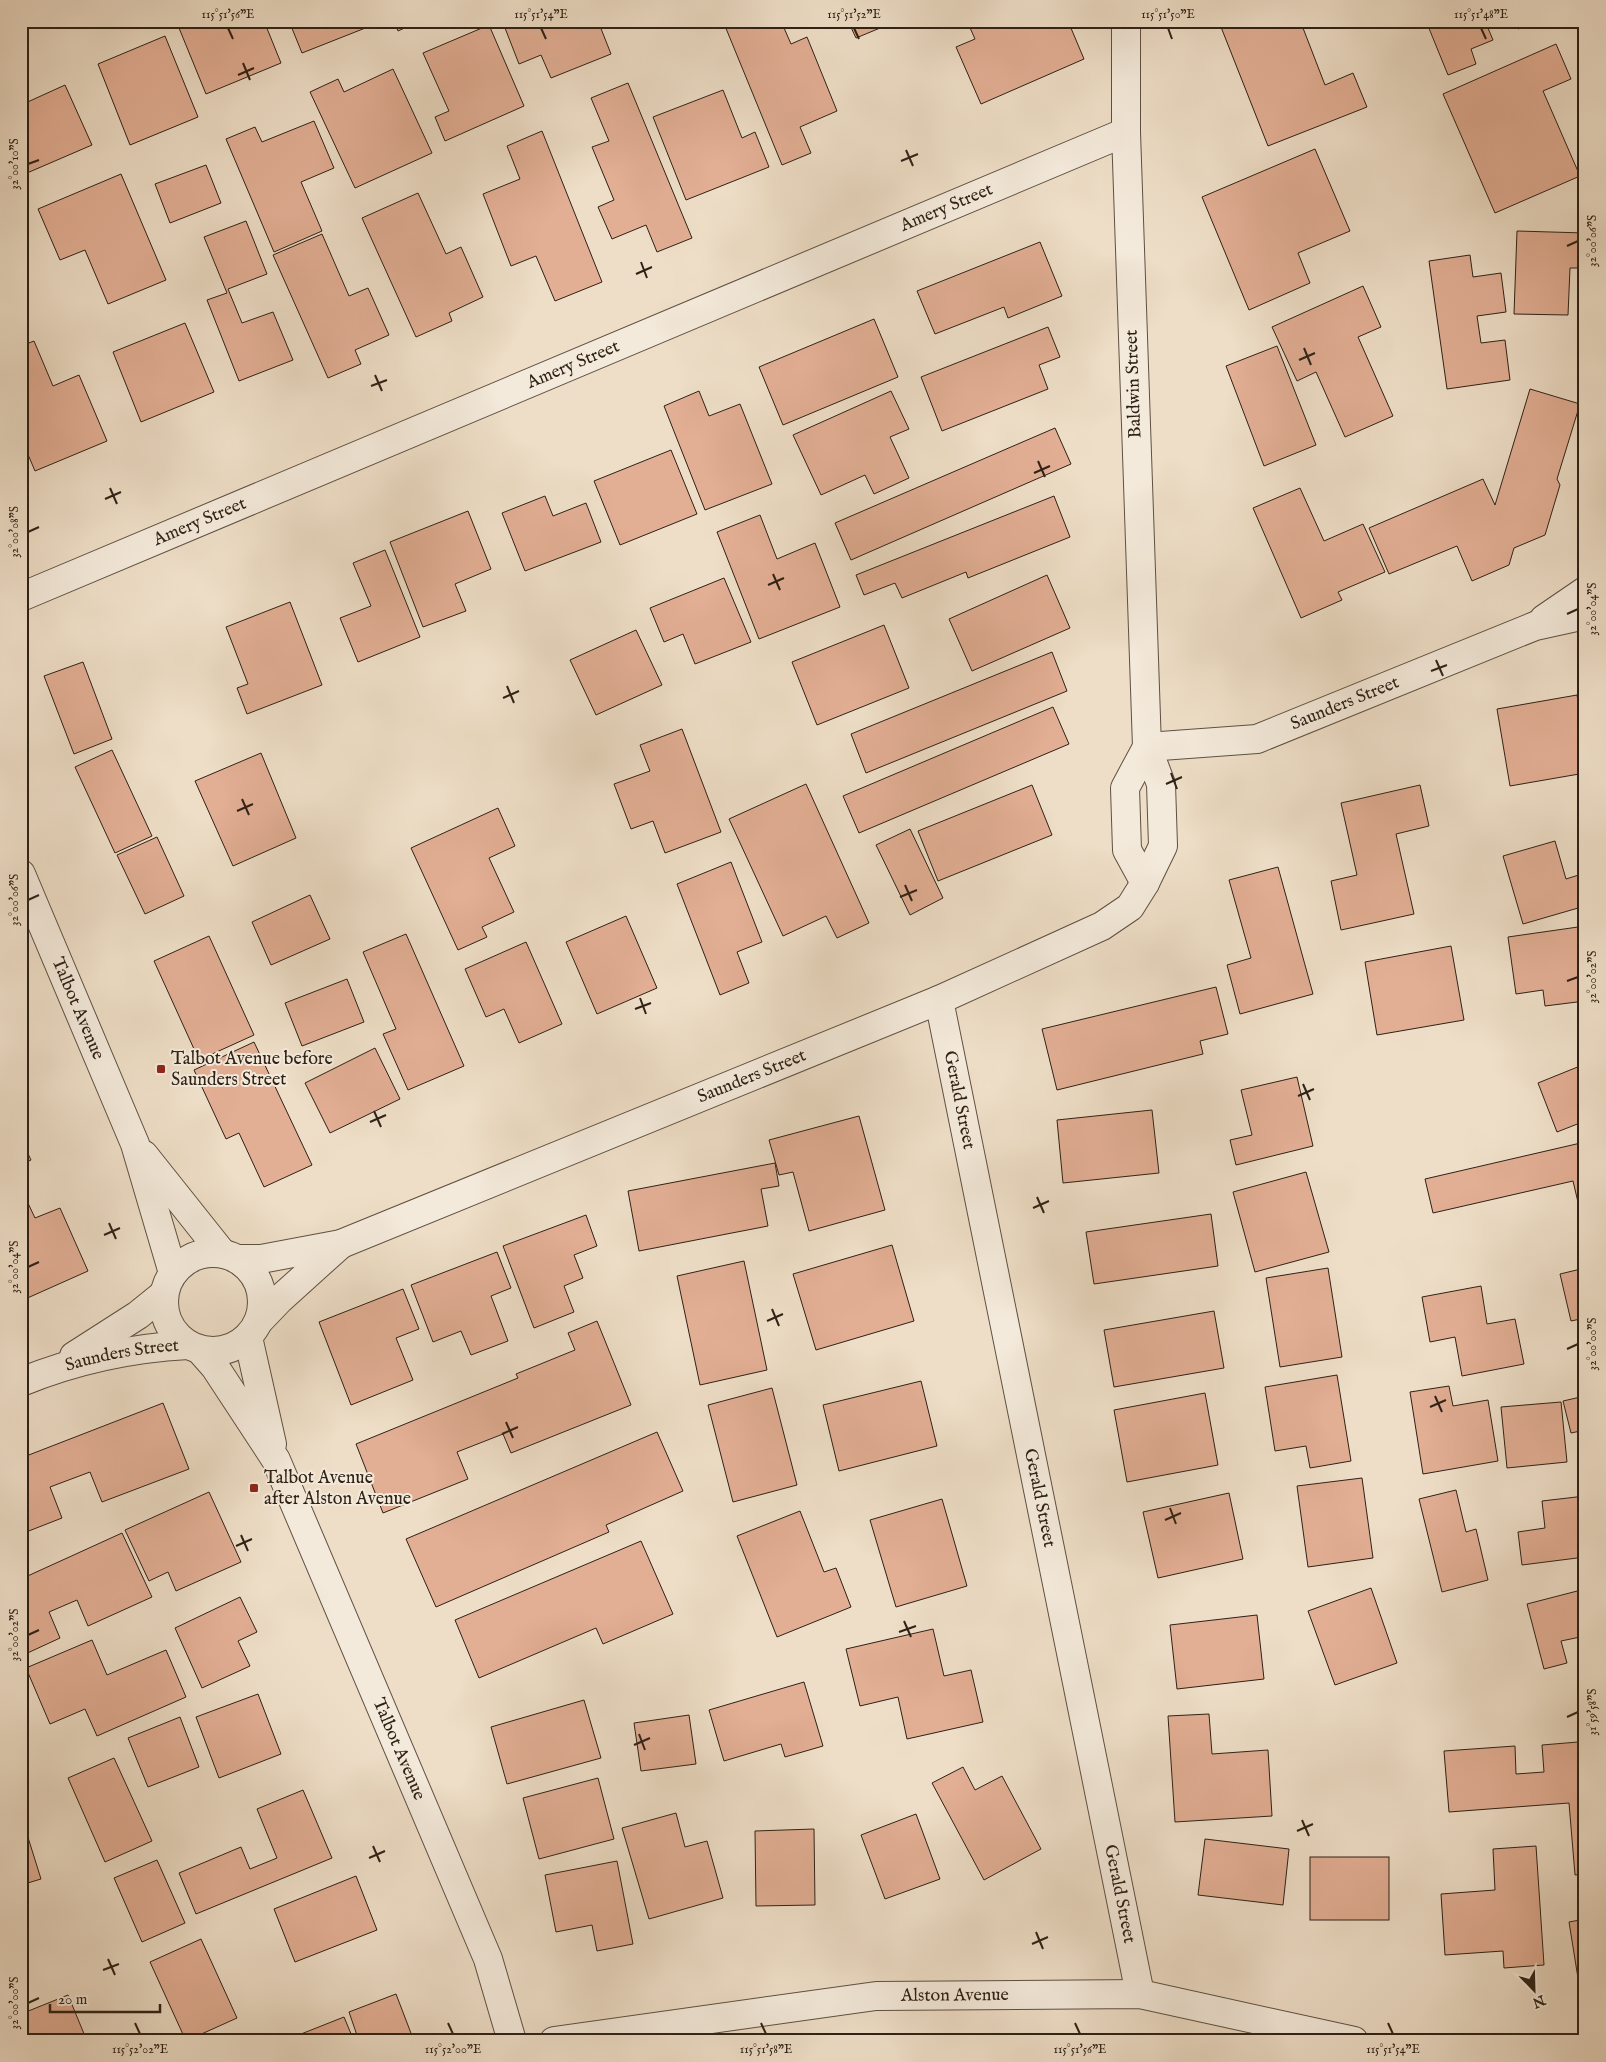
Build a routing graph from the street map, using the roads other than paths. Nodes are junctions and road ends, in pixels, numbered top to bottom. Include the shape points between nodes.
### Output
1 (1126, 21) edge
2 (1126, 132) junction
3 (1585, 590) edge
4 (21, 597) edge
5 (1585, 615) edge
6 (1535, 626) junction
7 (1147, 747) junction
8 (21, 874) edge
9 (1145, 883) junction
10 (939, 1000) junction
11 (135, 1144) junction
12 (341, 1244) junction
13 (230, 1256) junction
14 (168, 1283) junction
15 (253, 1330) junction
16 (194, 1347) junction
17 (56, 1368) junction
18 (21, 1382) edge
19 (276, 1460) junction
20 (1140, 1994) junction
21 (512, 2041) edge
22 (554, 2041) edge
23 (1354, 2041) edge

1 - 2 street, Baldwin Street
2 - 4 street, Amery Street
2 - 7 street, Baldwin Street
3 - 6 street, Saunders Street
5 - 6 street, Saunders Street
6 - 7 street, Saunders Street via 1257,740
7 - 9 street, Saunders Street via 1161,784 1163,846
7 - 9 street via 1125,788 1127,850
8 - 11 street, Talbot Avenue
9 - 10 street, Saunders Street via 1130,907 1102,926
10 - 12 street, Saunders Street
10 - 20 street, Gerald Street
11 - 13 street, Talbot Avenue
11 - 14 street, Talbot Avenue
12 - 13 street, Saunders Street via 261,1259
12 - 15 street, Saunders Street via 280,1299
13 - 14 street via 205,1253 192,1257 181,1264
13 - 15 street via 250,1268 262,1294 262,1309
14 - 16 street via 165,1317 171,1328
14 - 17 street, Saunders Street via 138,1315
15 - 16 street via 238,1345 226,1349 213,1351
15 - 19 street, Talbot Avenue
16 - 17 street, Saunders Street via 154,1347
16 - 19 street, Talbot Avenue via 215,1367
17 - 18 street, Saunders Street
19 - 21 street, Talbot Avenue via 488,1959
20 - 22 street, Alston Avenue via 876,1996
20 - 23 street, Alston Avenue

